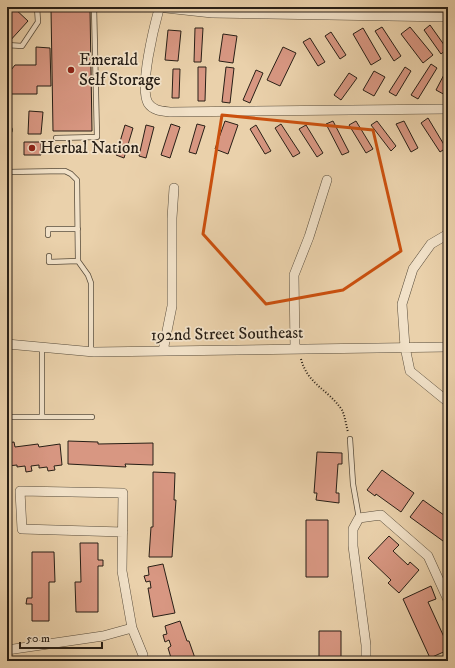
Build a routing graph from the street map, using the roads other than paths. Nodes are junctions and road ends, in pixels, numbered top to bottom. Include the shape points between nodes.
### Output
1 (37, 7) edge
2 (94, 7) edge
3 (158, 8) edge
4 (448, 17) edge
5 (7, 45) edge
6 (448, 109) edge
7 (56, 138) dead end
8 (7, 172) edge
9 (327, 180) dead end
10 (174, 188) dead end
11 (78, 228) junction
12 (448, 234) edge
13 (48, 235) dead end
14 (49, 256) dead end
15 (78, 261) junction
16 (7, 344) edge
17 (42, 347) junction
18 (405, 347) junction
19 (448, 347) edge
20 (298, 349) junction
21 (163, 351) junction
22 (91, 352) junction
23 (448, 402) edge
24 (7, 417) edge
25 (42, 417) junction
26 (92, 417) dead end
27 (350, 439) road end
28 (359, 518) junction
29 (123, 532) junction
30 (448, 600) edge
31 (132, 628) junction
32 (7, 650) edge
33 (143, 661) edge
34 (366, 661) edge

1 - 5 lane via 38,22 22,46
2 - 7 lane via 97,137
3 - 4 street via 212,12
3 - 6 street via 150,43 145,94 149,104 156,110 171,112
8 - 11 lane via 65,171 71,174 77,180
9 - 20 street via 294,275
10 - 21 street via 172,306
11 - 13 lane via 48,229
11 - 15 lane
12 - 18 street via 431,244 413,269 402,304
14 - 15 lane via 49,262
15 - 22 lane via 91,283
16 - 17 street, 192nd Street Southeast
17 - 22 street, 192nd Street Southeast
17 - 25 lane
18 - 19 street, 192nd Street Southeast
18 - 20 street, 192nd Street Southeast
18 - 23 street via 410,371
20 - 21 street, 192nd Street Southeast
21 - 22 street, 192nd Street Southeast
24 - 25 lane
25 - 26 lane
27 - 28 lane via 353,484
28 - 30 street via 381,515 428,556
28 - 34 street via 353,529 353,546
29 - 29 street via 123,493 20,491 22,529
29 - 31 street via 122,571
31 - 32 street via 103,636
31 - 33 street

